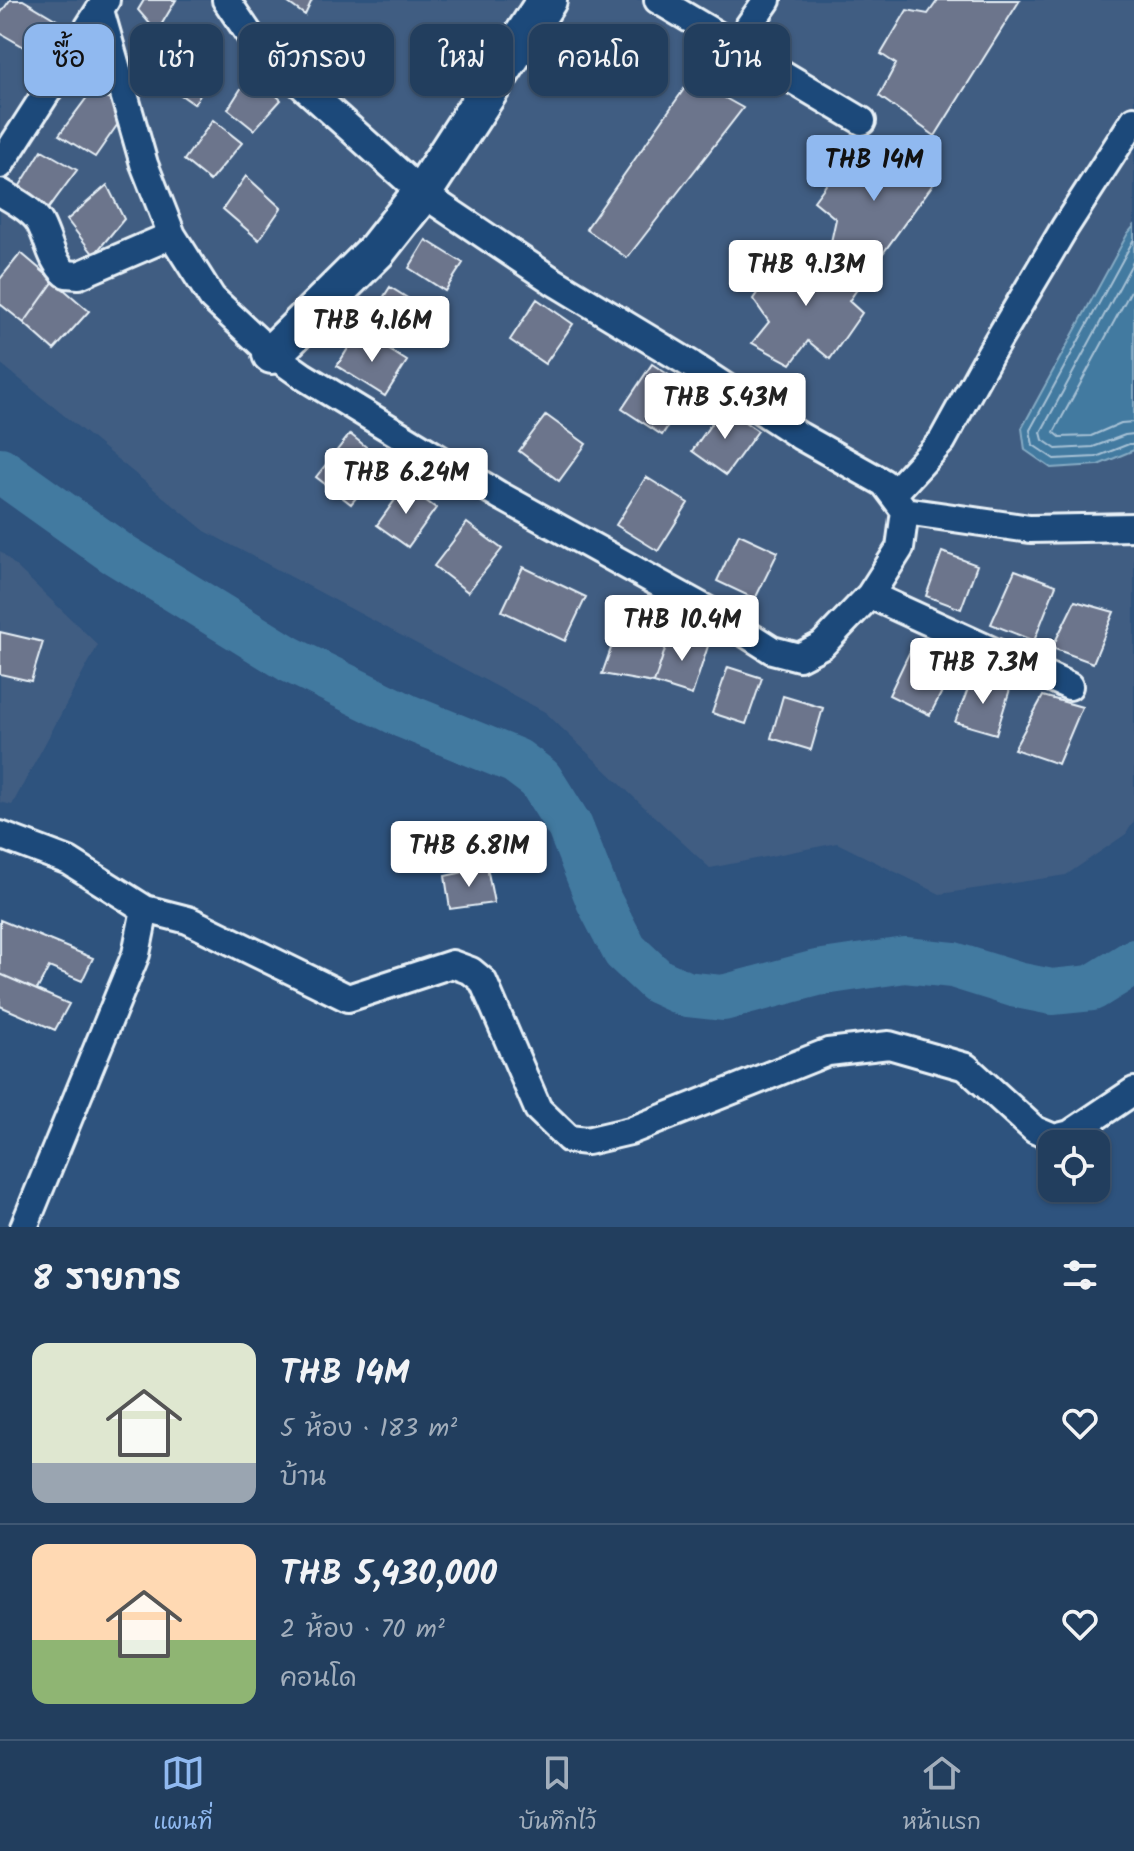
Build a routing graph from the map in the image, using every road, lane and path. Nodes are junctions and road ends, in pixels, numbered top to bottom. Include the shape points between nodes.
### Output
1 (226, 0) edge
2 (547, 0) edge
3 (658, 0) edge
4 (767, 0) edge
5 (103, 5) edge
6 (698, 24) edge
7 (750, 24) edge
8 (790, 78) edge
9 (1134, 120) edge
10 (862, 121) dead end
11 (0, 165) edge
12 (0, 192) edge
13 (422, 193) junction
14 (172, 235) junction
15 (272, 354) junction
16 (899, 502) junction
17 (1134, 527) edge
18 (870, 595) junction
19 (1069, 686) dead end
20 (0, 835) edge
21 (145, 909) junction
22 (1134, 1091) edge
23 (24, 1227) edge

1 - 13 street via 256,44
2 - 13 street
3 - 6 street
4 - 7 street
5 - 11 street
5 - 14 street via 144,164
8 - 10 street
9 - 16 street via 1065,227 942,441
12 - 14 street via 39,221 55,262 66,274 79,275
13 - 15 street via 377,250
13 - 16 street via 553,281 884,483
14 - 15 street via 212,298
15 - 18 street via 499,495 772,650 799,657 822,645
16 - 17 street via 1030,529
16 - 18 street via 900,548
18 - 19 street
20 - 21 street via 69,861
21 - 22 street via 188,920 348,998 452,964 471,971 483,981 538,1109 569,1139 587,1141 630,1131 828,1052 889,1045 966,1067 1035,1130 1054,1138 1070,1134
21 - 23 street via 136,954

